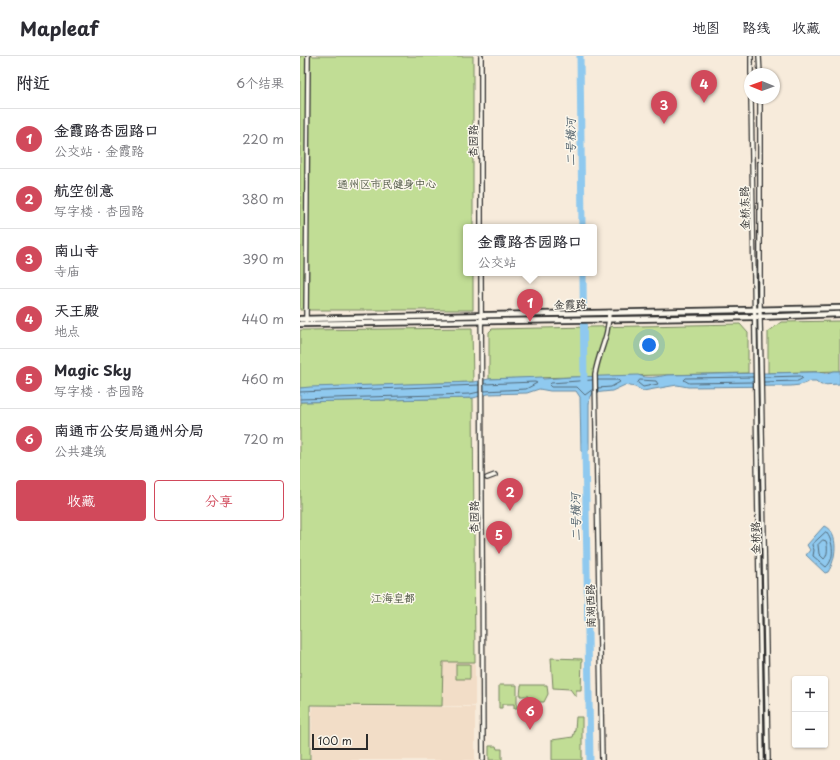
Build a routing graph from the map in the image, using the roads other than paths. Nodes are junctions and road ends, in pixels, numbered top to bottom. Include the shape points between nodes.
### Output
1 (308, 56) edge
2 (481, 56) edge
3 (751, 56) edge
4 (759, 56) edge
5 (751, 68) edge
6 (760, 68) edge
7 (751, 104) edge
8 (760, 104) edge
9 (480, 224) edge
10 (481, 276) edge
11 (840, 308) edge
12 (761, 310) junction
13 (755, 311) junction
14 (609, 312) junction
15 (840, 314) edge
16 (481, 316) junction
17 (755, 317) junction
18 (760, 317) junction
19 (300, 319) edge
20 (609, 319) junction
21 (304, 322) edge
22 (481, 322) junction
23 (495, 475) dead end
24 (487, 478) dead end
25 (483, 760) edge
26 (602, 760) edge
27 (762, 760) edge
28 (768, 760) edge

1 - 21 street
2 - 9 street, 杏园路
3 - 5 street
4 - 6 street
7 - 13 street, 金桥东路
8 - 12 street, 金桥东路
10 - 16 street, 杏园路
11 - 12 main road, 金霞路
12 - 13 main road, 金霞路
12 - 18 street, 金桥东路
13 - 14 main road, 金霞路
13 - 17 street, 金桥东路
14 - 16 main road, 金霞路
14 - 20 street, 南湖西路
15 - 18 main road, 金霞路
16 - 21 main road, 金霞路
16 - 22 street, 杏园路
17 - 18 main road, 金霞路
17 - 20 main road, 金霞路
17 - 27 street, 金桥路
18 - 28 street, 金桥路
19 - 21 main road, 金霞路
20 - 22 main road, 金霞路
20 - 26 street, 南湖西路 via 605,344 598,357 595,395
21 - 22 main road, 金霞路
22 - 25 street, 杏园路
23 - 24 street

